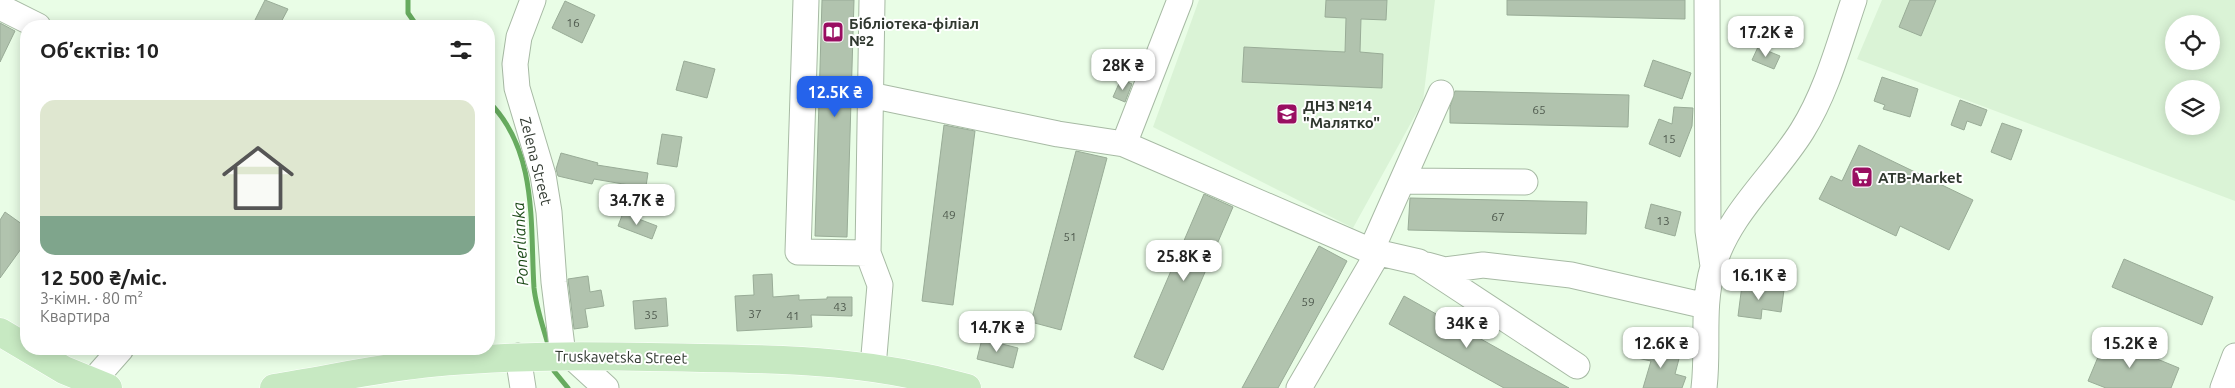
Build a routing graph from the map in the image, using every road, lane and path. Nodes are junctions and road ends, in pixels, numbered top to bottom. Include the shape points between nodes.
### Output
1 (4, 0) edge
2 (533, 0) edge
3 (806, 0) edge
4 (872, 0) edge
5 (1180, 0) edge
6 (1707, 0) edge
7 (1854, 0) edge
8 (0, 1) edge
9 (0, 6) edge
10 (27, 20) edge
11 (1441, 93) dead end
12 (870, 95) junction
13 (1124, 144) junction
14 (1404, 181) junction
15 (1525, 182) dead end
16 (1375, 252) junction
17 (868, 254) junction
18 (1419, 262) junction
19 (1713, 266) junction
20 (1706, 306) junction
21 (0, 332) edge
22 (20, 344) edge
23 (37, 355) edge
24 (118, 355) edge
25 (549, 356) junction
26 (2235, 356) edge
27 (1577, 366) dead end
28 (873, 367) junction
29 (100, 385) edge
30 (274, 388) edge
31 (523, 388) edge
32 (606, 388) edge
33 (967, 388) edge
34 (1299, 388) edge
35 (1704, 388) edge
36 (2223, 388) edge

1 - 8 street
2 - 25 street, Zelena Street via 519,36 515,64 517,88 543,175 549,212 554,282
3 - 17 street via 798,252
4 - 12 street
5 - 13 street
6 - 19 street via 1708,231
7 - 19 street via 1820,96 1802,131 1741,213 1722,243
9 - 10 street
11 - 14 street
12 - 13 street via 1058,134
12 - 17 street
13 - 16 street
14 - 15 street
14 - 16 street
16 - 18 street
16 - 34 street
17 - 28 street via 880,285
18 - 20 street via 1445,270 1482,265 1571,275
18 - 27 street
19 - 20 street
20 - 35 street
21 - 22 main road
23 - 29 main road
24 - 29 street
25 - 28 main road, Truskavetska Street via 774,359
25 - 30 main road, Truskavetska Street via 428,363
25 - 31 street, Zelena Street
25 - 32 street
26 - 36 street
28 - 33 main road, Truskavetska Street

